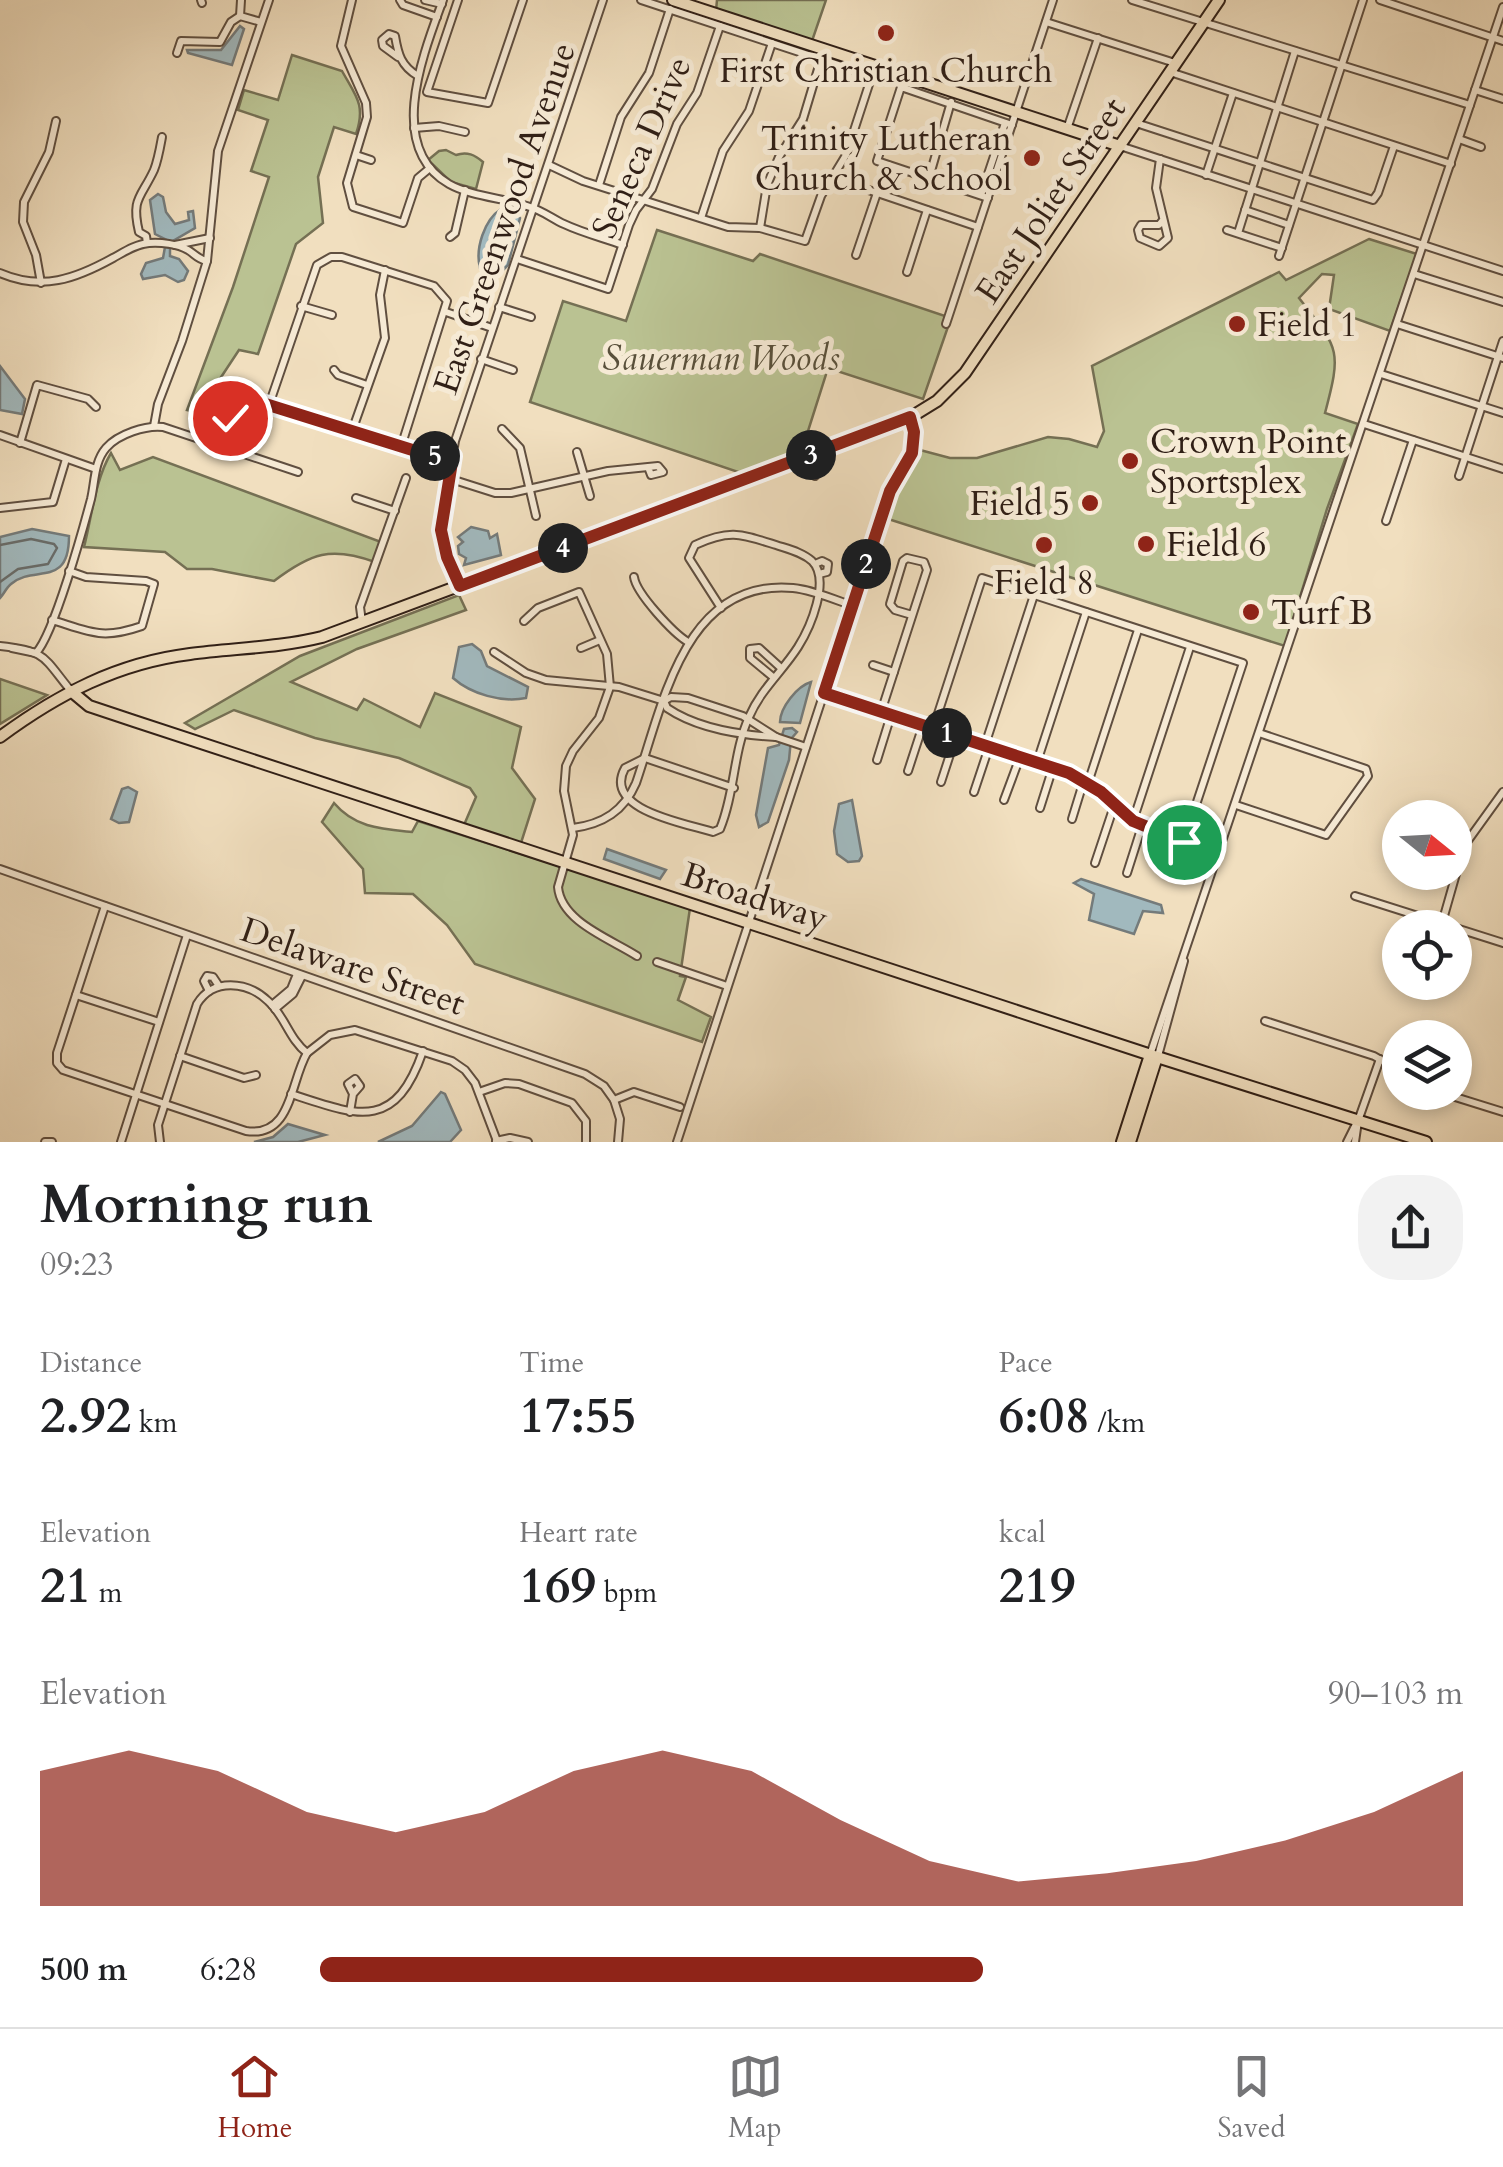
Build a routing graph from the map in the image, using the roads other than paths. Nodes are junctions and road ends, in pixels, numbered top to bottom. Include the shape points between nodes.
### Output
1 (241, 0) edge
2 (268, 0) edge
3 (352, 0) edge
4 (400, 0) edge
5 (425, 0) edge
6 (458, 0) edge
7 (523, 0) edge
8 (603, 0) edge
9 (642, 0) edge
10 (714, 0) edge
11 (1053, 0) edge
12 (1132, 0) edge
13 (1219, 0) edge
14 (1363, 0) edge
15 (1380, 0) edge
16 (442, 2) edge
17 (672, 5) edge
18 (1503, 6) edge
19 (710, 12) junction
20 (240, 16) junction
21 (436, 21) junction
22 (261, 22) junction
23 (1046, 22) junction
24 (1204, 23) junction
25 (720, 26) junction
26 (447, 29) junction
27 (754, 32) junction
28 (1098, 38) junction
29 (1492, 38) junction
30 (1503, 41) edge
31 (772, 43) junction
32 (1295, 51) junction
33 (177, 52) dead end
34 (398, 57) dead end
35 (821, 59) junction
36 (1342, 66) junction
37 (1174, 68) junction
38 (874, 71) junction
39 (418, 76) junction
40 (1475, 90) junction
41 (416, 91) junction
42 (427, 92) junction
43 (957, 92) junction
44 (1233, 93) junction
45 (1503, 99) edge
46 (953, 104) junction
47 (1470, 106) junction
48 (1277, 107) junction
49 (1016, 112) junction
50 (56, 120) dead end
51 (1323, 122) junction
52 (1136, 123) junction
53 (1008, 124) junction
54 (414, 128) junction
55 (1068, 129) junction
56 (465, 132) dead end
57 (162, 138) dead end
58 (1459, 139) junction
59 (1120, 146) junction
60 (1394, 146) junction
61 (1481, 146) dead end
62 (1214, 148) junction
63 (356, 155) junction
64 (1160, 159) junction
65 (372, 160) dead end
66 (1260, 164) junction
67 (1450, 164) junction
68 (549, 165) junction
69 (430, 168) junction
70 (1206, 174) junction
71 (833, 178) junction
72 (929, 178) junction
73 (1305, 178) junction
74 (599, 185) junction
75 (464, 190) junction
76 (1251, 190) junction
77 (877, 192) junction
78 (984, 196) junction
79 (644, 200) junction
80 (1296, 204) junction
81 (534, 208) junction
82 (927, 210) junction
83 (1244, 210) junction
84 (702, 218) junction
85 (1163, 220) junction
86 (1289, 225) junction
87 (978, 227) junction
88 (760, 228) junction
89 (1227, 230) dead end
90 (139, 232) junction
91 (1238, 233) junction
92 (450, 236) dead end
93 (210, 238) junction
94 (147, 243) junction
95 (622, 245) junction
96 (136, 246) junction
97 (1423, 246) junction
98 (189, 247) junction
99 (856, 255) dead end
100 (517, 259) junction
101 (207, 261) junction
102 (37, 270) junction
103 (385, 270) junction
104 (1503, 271) edge
105 (0, 272) edge
106 (907, 272) dead end
107 (1414, 274) junction
108 (28, 281) junction
109 (41, 283) junction
110 (1503, 302) edge
111 (301, 306) junction
112 (499, 307) junction
113 (446, 312) junction
114 (332, 315) dead end
115 (531, 317) dead end
116 (946, 324) dead end
117 (1397, 324) junction
118 (492, 328) junction
119 (1503, 341) edge
120 (1500, 357) edge
121 (482, 360) junction
122 (334, 370) dead end
123 (512, 370) dead end
124 (1380, 374) junction
125 (367, 385) junction
126 (268, 405) junction
127 (96, 406) dead end
128 (1482, 406) junction
129 (1503, 413) edge
130 (910, 417) junction
131 (1364, 424) junction
132 (154, 426) junction
133 (502, 429) dead end
134 (352, 431) junction
135 (0, 436) edge
136 (1414, 440) junction
137 (20, 443) junction
138 (401, 446) junction
139 (220, 447) junction
140 (577, 452) dead end
141 (453, 456) junction
142 (1465, 456) junction
143 (66, 459) junction
144 (648, 467) dead end
145 (96, 469) junction
146 (1503, 469) edge
147 (298, 472) dead end
148 (582, 476) junction
149 (1459, 476) dead end
150 (406, 478) dead end
151 (451, 479) junction
152 (530, 489) junction
153 (590, 496) dead end
154 (356, 498) dead end
155 (0, 508) edge
156 (395, 512) junction
157 (536, 516) dead end
158 (1386, 522) dead end
159 (69, 571) junction
160 (634, 577) dead end
161 (458, 587) junction
162 (818, 594) junction
163 (1034, 596) junction
164 (852, 606) junction
165 (720, 608) junction
166 (1086, 612) junction
167 (912, 616) junction
168 (52, 620) junction
169 (524, 621) dead end
170 (362, 623) junction
171 (1138, 630) junction
172 (46, 638) junction
173 (600, 640) junction
174 (688, 642) junction
175 (0, 646) edge
176 (1190, 646) junction
177 (581, 648) dead end
178 (494, 652) dead end
179 (36, 653) junction
180 (51, 663) junction
181 (873, 665) dead end
182 (781, 668) junction
183 (894, 672) junction
184 (772, 677) junction
185 (610, 687) junction
186 (71, 692) junction
187 (824, 693) junction
188 (664, 701) junction
189 (881, 712) junction
190 (891, 715) junction
191 (748, 718) junction
192 (922, 725) junction
193 (933, 728) junction
194 (1259, 733) junction
195 (742, 735) junction
196 (956, 736) junction
197 (0, 737) edge
198 (778, 738) junction
199 (987, 746) junction
200 (806, 747) junction
201 (1020, 756) junction
202 (645, 758) junction
203 (876, 760) dead end
204 (1036, 762) junction
205 (1053, 768) junction
206 (908, 770) dead end
207 (941, 782) dead end
208 (1086, 782) junction
209 (734, 788) junction
210 (974, 792) dead end
211 (1503, 792) edge
212 (627, 800) junction
213 (1004, 800) dead end
214 (1236, 805) junction
215 (1114, 806) junction
216 (1040, 808) dead end
217 (1072, 819) dead end
218 (1133, 821) junction
219 (1142, 826) junction
220 (573, 828) junction
221 (1184, 842) junction
222 (1220, 853) junction
223 (566, 863) junction
224 (1095, 863) dead end
225 (0, 869) edge
226 (1127, 873) dead end
227 (1354, 896) dead end
228 (104, 906) junction
229 (1400, 910) edge
230 (1446, 910) edge
231 (748, 923) junction
232 (1472, 933) edge
233 (188, 935) junction
234 (1503, 943) edge
235 (638, 956) dead end
236 (657, 962) dead end
237 (300, 975) junction
238 (218, 986) junction
239 (727, 986) junction
240 (206, 993) junction
241 (76, 995) junction
242 (274, 1007) junction
243 (1266, 1021) dead end
244 (160, 1022) junction
245 (423, 1051) junction
246 (307, 1054) junction
247 (180, 1056) junction
248 (1154, 1056) junction
249 (1380, 1059) joint
250 (256, 1075) dead end
251 (479, 1092) junction
252 (291, 1094) junction
253 (353, 1094) dead end
254 (136, 1095) junction
255 (614, 1100) junction
256 (1472, 1102) edge
257 (164, 1104) junction
258 (680, 1107) dead end
259 (350, 1112) junction
260 (1503, 1112) edge
261 (1358, 1121) junction
262 (158, 1140) edge
263 (496, 1141) edge
264 (121, 1142) edge
265 (528, 1142) edge
266 (586, 1142) edge
267 (618, 1142) edge
268 (677, 1142) edge
269 (1122, 1142) edge
270 (1130, 1142) edge
271 (1347, 1142) edge
272 (1355, 1142) edge
273 (1426, 1142) edge

1 - 20 street
2 - 22 street
3 - 63 street via 341,46 366,103
4 - 21 street
5 - 16 street
6 - 26 street
7 - 42 street via 488,103
8 - 68 street, East Greenwood Avenue
9 - 17 street
10 - 19 street
11 - 23 street
12 - 24 street
13 - 24 main road, East Joliet Street
14 - 36 street
15 - 29 street
16 - 21 street
17 - 19 main road
17 - 25 street
17 - 74 street via 649,73 621,117
18 - 29 street
19 - 27 main road
20 - 22 street
20 - 33 street via 220,42 181,40
21 - 26 street
21 - 39 street
22 - 93 street via 218,152
23 - 28 street
23 - 49 street
24 - 32 street
24 - 37 main road, East Joliet Street
25 - 27 street
25 - 79 street, Seneca Drive via 698,93
26 - 42 street
27 - 31 street
27 - 38 main road
28 - 37 street
28 - 55 street
29 - 30 street
29 - 40 street
31 - 35 street
31 - 84 street via 749,110 723,151
32 - 36 street
32 - 48 street
34 - 39 street
35 - 38 street
35 - 88 street via 803,119 767,185
36 - 47 street
36 - 51 street
37 - 44 street
37 - 52 main road, East Joliet Street
38 - 43 main road
38 - 71 street
39 - 41 street
40 - 45 street
40 - 47 street
41 - 42 street
41 - 54 street
43 - 46 street
43 - 49 main road
44 - 48 street
44 - 62 street
46 - 53 street
46 - 72 street
46 - 72 street via 900,87 878,160
47 - 58 street
48 - 51 street
48 - 66 street
49 - 53 street
49 - 55 main road
50 - 102 street via 24,202
51 - 60 street
51 - 73 street
52 - 59 main road, East Joliet Street
52 - 62 street
53 - 78 street
54 - 56 street
54 - 69 street
55 - 59 main road
57 - 90 street via 137,198
58 - 61 street
58 - 67 street
59 - 64 street
59 - 130 main road, East Joliet Street via 965,373
60 - 67 street
60 - 73 street via 1375,200
62 - 66 street
62 - 70 street
63 - 65 street
63 - 69 street via 347,183 353,206 403,223 418,178
64 - 70 street
64 - 85 street via 1156,188
66 - 73 street
66 - 76 street
67 - 97 street
68 - 74 street
68 - 81 street, East Greenwood Avenue
69 - 75 street
70 - 76 street
71 - 77 street
71 - 88 street via 805,241
72 - 78 street
73 - 80 street
74 - 79 street
75 - 81 street
75 - 92 street
76 - 80 street
76 - 83 street
77 - 82 street
77 - 99 street
78 - 87 street
79 - 84 street
79 - 95 street, Seneca Drive
80 - 86 street
80 - 97 street
81 - 95 street
81 - 100 street, East Greenwood Avenue
82 - 87 street
82 - 106 street
83 - 86 street
83 - 91 street
84 - 88 street
85 - 85 street via 1165,243 1140,238 1141,225
86 - 91 street via 1280,252
87 - 116 street
89 - 91 street
90 - 94 street
90 - 96 street
93 - 98 street via 195,238
93 - 101 street
94 - 96 street
94 - 98 street
95 - 100 street, Seneca Drive via 608,289
96 - 109 street via 72,279
97 - 104 street
97 - 107 street
98 - 101 street via 193,257
100 - 112 street, East Greenwood Avenue
101 - 132 street
102 - 108 street
102 - 109 street
103 - 111 street via 331,257 317,265
103 - 113 street via 434,286 447,300
103 - 125 street via 385,338
105 - 108 street
107 - 110 street
107 - 117 street
108 - 109 street
111 - 114 street
111 - 126 street
112 - 115 street
112 - 118 street, East Greenwood Avenue
113 - 118 street
113 - 138 street
117 - 120 street
117 - 124 street
118 - 121 street, East Greenwood Avenue
119 - 120 street
120 - 128 street
121 - 123 street
121 - 141 street, East Greenwood Avenue
122 - 125 street
124 - 128 street
124 - 131 street
125 - 134 street
126 - 134 street
126 - 139 street via 249,402 233,410
127 - 137 street via 37,385
128 - 129 street
128 - 142 street
130 - 161 main road, East Joliet Street
130 - 164 street via 912,453 890,491
131 - 136 street
131 - 194 street
132 - 139 street
132 - 145 street via 113,442
133 - 152 street via 520,448
134 - 138 street
135 - 137 street
136 - 142 street
136 - 158 street
137 - 143 street
138 - 141 street
139 - 147 street
140 - 148 street
141 - 151 street, East Greenwood Avenue
142 - 146 street
142 - 149 street
143 - 145 street
143 - 155 street via 53,502
144 - 148 street
145 - 159 street
148 - 152 street
148 - 153 street
150 - 156 street
151 - 152 street via 495,493
151 - 161 street, East Greenwood Avenue via 440,524
152 - 157 street
154 - 156 street
156 - 170 street via 360,607
159 - 168 street
159 - 168 street via 154,584 142,626 101,635
160 - 174 street via 639,592
161 - 170 main road, East Joliet Street
162 - 164 street
162 - 165 street via 766,589
162 - 165 street via 820,574 800,553 724,534 690,553
162 - 182 street via 800,643
163 - 166 street
163 - 193 street via 982,578
163 - 199 street
164 - 187 street
165 - 174 street
166 - 171 street
166 - 204 street
167 - 167 street via 928,566 907,558 890,604
167 - 183 street
168 - 172 street
169 - 173 street via 579,592
170 - 186 main road, East Joliet Street via 294,644 138,663
171 - 176 street
171 - 208 street
172 - 179 street
172 - 180 street
173 - 177 street
173 - 185 street
174 - 188 street
175 - 179 street
176 - 218 street
176 - 221 street via 1242,663
178 - 185 street via 536,677
179 - 180 street
180 - 186 street
181 - 183 street
182 - 184 street
182 - 184 street via 760,648 750,649 750,658
183 - 189 street
184 - 191 street
185 - 188 street
185 - 220 street via 599,718 566,766
186 - 197 main road, East Joliet Street
186 - 223 main road, Broadway via 89,706
187 - 189 street
187 - 200 street
188 - 191 street via 688,698
188 - 195 street via 682,717
188 - 202 street
189 - 190 street
190 - 192 street
190 - 203 street
191 - 195 street
191 - 198 street
192 - 193 street
192 - 206 street
193 - 196 street
194 - 214 street
194 - 214 street via 1368,772 1326,835
195 - 198 street
195 - 209 street
196 - 199 street
196 - 207 street
198 - 200 street
199 - 201 street
199 - 210 street
200 - 231 street
201 - 204 street
201 - 213 street
202 - 209 street
202 - 212 street
202 - 212 street via 622,772
204 - 205 street
205 - 208 street
205 - 216 street
208 - 215 street
208 - 217 street
209 - 212 street via 720,829 713,832
211 - 230 street via 1464,846
212 - 220 street via 606,818
214 - 222 street
215 - 218 street
215 - 224 street
218 - 219 street
219 - 221 street
219 - 226 street
220 - 223 street
221 - 222 street
222 - 248 street
223 - 231 main road, Broadway
223 - 235 street via 558,887 570,914
225 - 228 street, Delaware Street
227 - 229 street
228 - 233 street, Delaware Street
228 - 241 street
231 - 239 street
231 - 248 main road, Broadway
232 - 234 street
233 - 237 street, Delaware Street
233 - 244 street
236 - 239 street
237 - 242 street
237 - 255 street, Delaware Street via 586,1074
238 - 240 street
238 - 240 street via 207,976
238 - 242 street via 248,990
239 - 268 street
240 - 247 street
241 - 244 street
241 - 254 street via 59,1066
242 - 246 street
243 - 249 street
244 - 254 street
245 - 246 street via 350,1030 325,1037
245 - 251 street via 458,1064
245 - 259 street via 410,1084 394,1101
246 - 252 street
247 - 250 street via 244,1078
247 - 257 street
248 - 261 main road, Broadway
248 - 269 main road
248 - 270 main road
249 - 261 street
251 - 263 street
251 - 266 street via 519,1084 572,1103 586,1121
252 - 257 street via 275,1126 254,1132
252 - 259 street
253 - 259 street
254 - 257 street
254 - 264 street
255 - 258 street via 634,1092
255 - 267 street
256 - 260 street
257 - 262 street
261 - 271 street
261 - 272 street
261 - 273 main road, Broadway
263 - 265 street

